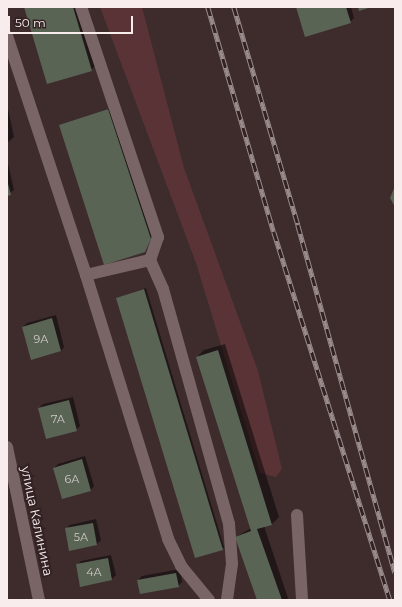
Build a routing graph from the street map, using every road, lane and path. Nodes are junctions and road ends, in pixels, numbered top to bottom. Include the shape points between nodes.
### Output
1 (80, 7) edge
2 (7, 36) edge
3 (150, 260) junction
4 (86, 275) junction
5 (7, 447) edge
6 (297, 515) dead end
7 (39, 600) edge
8 (209, 600) edge
9 (227, 600) edge
10 (302, 600) edge

1 - 3 street via 158,237
2 - 4 street
3 - 4 street
3 - 9 street via 163,289 229,524 232,564
4 - 8 street via 168,539 181,566
5 - 7 street, улица Калинина
6 - 10 street

